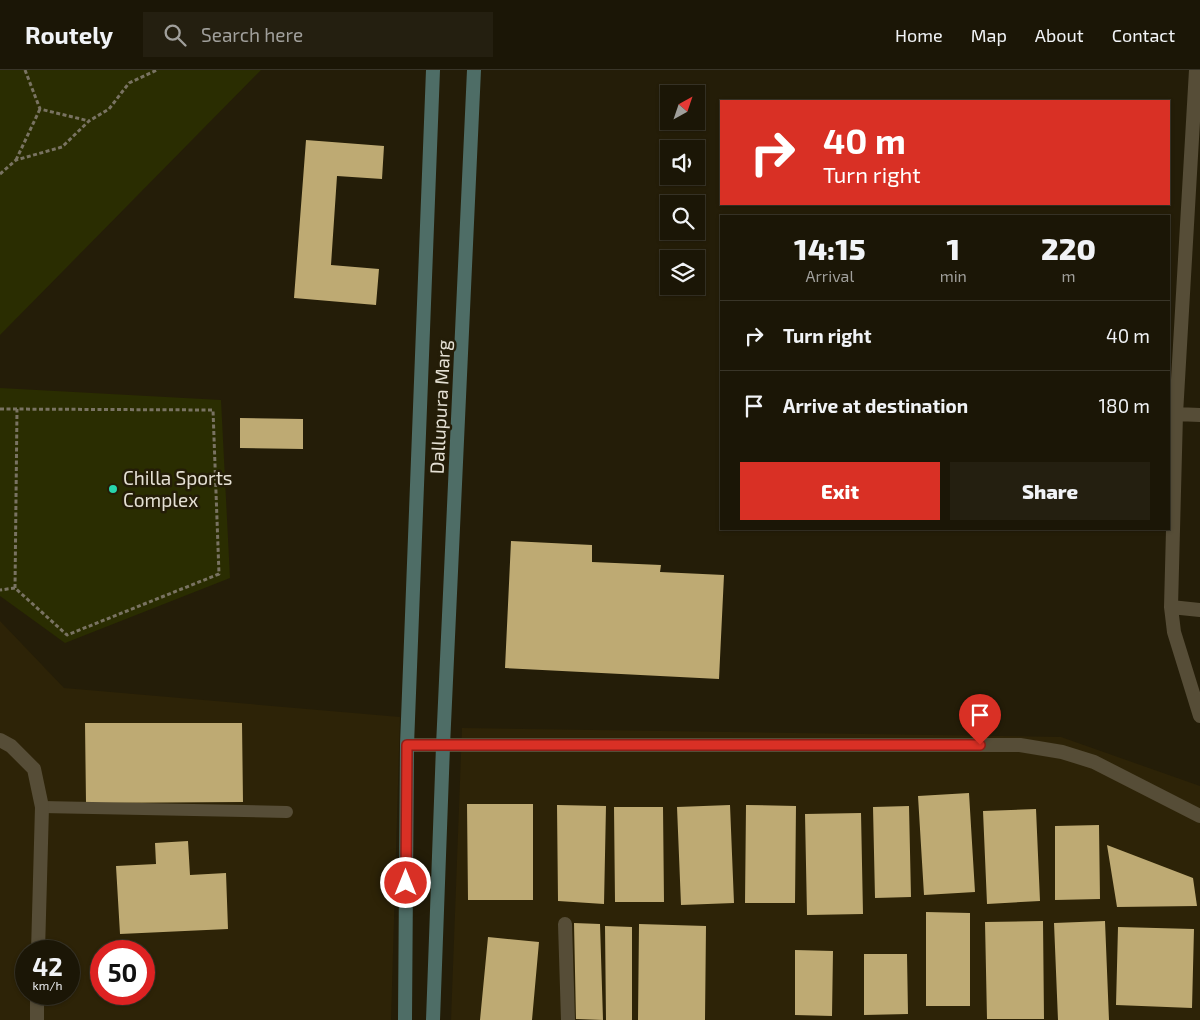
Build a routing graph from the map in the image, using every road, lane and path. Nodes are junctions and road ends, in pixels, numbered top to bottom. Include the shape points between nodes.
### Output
1 (25, 70) edge
2 (157, 70) edge
3 (434, 70) edge
4 (474, 70) edge
5 (1196, 70) edge
6 (40, 109) junction
7 (89, 120) junction
8 (16, 160) junction
9 (0, 174) edge
10 (0, 409) edge
11 (17, 409) junction
12 (1176, 414) junction
13 (1200, 415) edge
14 (15, 588) junction
15 (0, 590) edge
16 (1171, 607) junction
17 (1200, 610) edge
18 (1200, 716) edge
19 (0, 740) edge
20 (407, 745) junction
21 (443, 746) junction
22 (42, 807) junction
23 (287, 812) dead end
24 (1200, 816) edge
25 (565, 924) dead end
26 (38, 940) edge
27 (37, 1005) edge
28 (37, 1020) edge
29 (405, 1020) edge
30 (433, 1020) edge
31 (568, 1020) edge

1 - 6 path
2 - 7 path via 129,83 109,109
3 - 20 main road, Dallupura Marg
4 - 21 main road, Dallupura Marg
5 - 12 street
6 - 7 path
6 - 8 path
7 - 8 path via 62,147
8 - 9 path
10 - 11 path
11 - 14 path
11 - 14 path via 213,410 219,574 67,635
12 - 13 street
12 - 16 street
14 - 15 path
16 - 17 street
16 - 18 street via 1174,632
19 - 22 street via 11,746 34,770
20 - 21 street
20 - 29 main road, Dallupura Marg
21 - 24 street via 1020,745 1062,752 1094,762
21 - 30 main road, Dallupura Marg
22 - 23 lane
22 - 26 street
25 - 31 street
27 - 28 street

